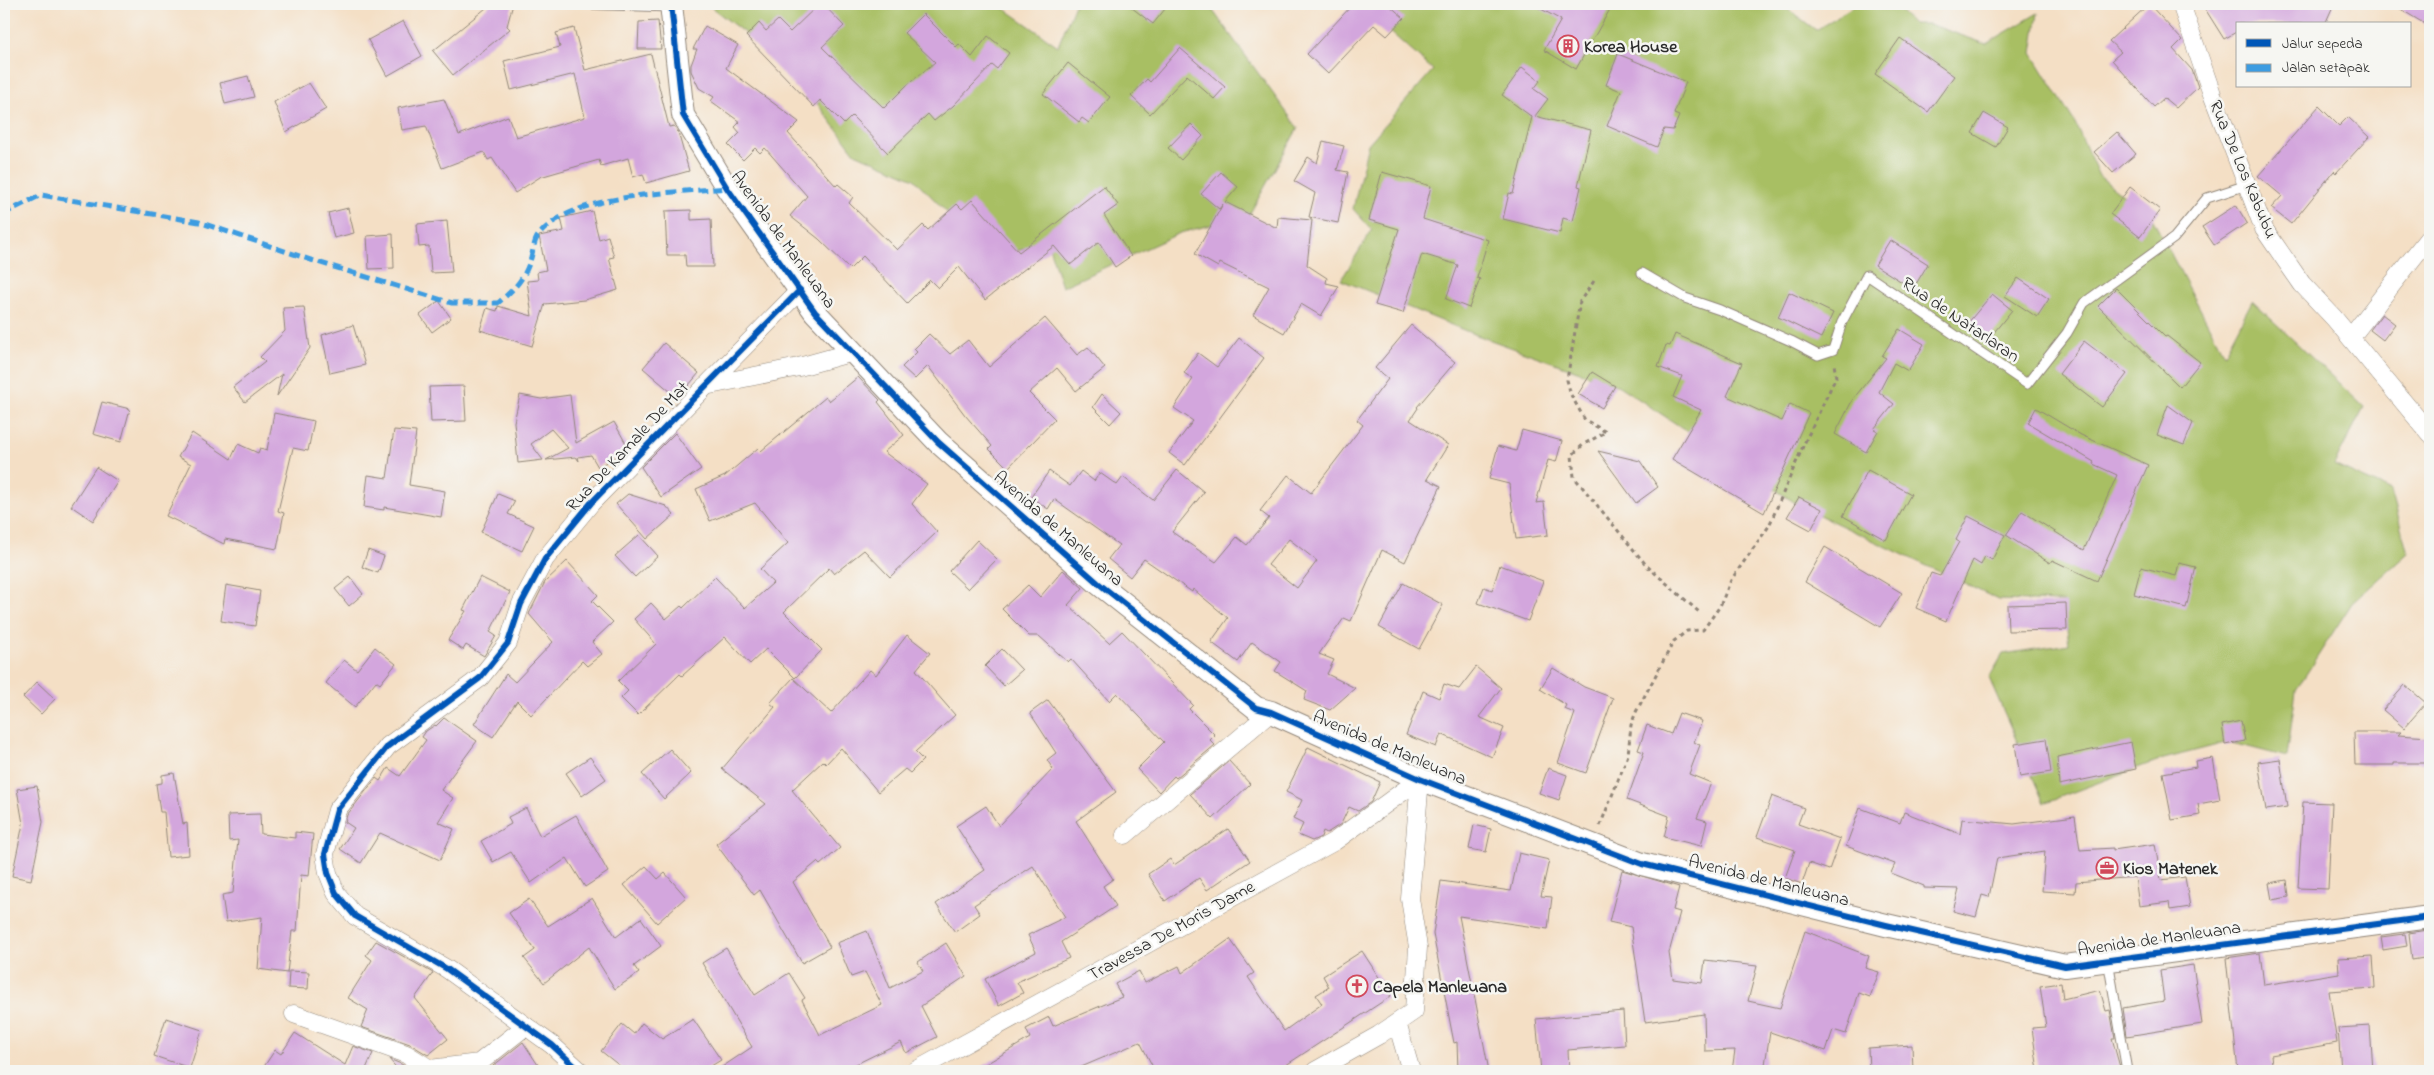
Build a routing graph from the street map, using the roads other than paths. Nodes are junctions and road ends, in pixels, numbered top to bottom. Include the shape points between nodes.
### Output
1 (580, 4) edge
2 (2181, 4) edge
3 (671, 5) edge
4 (2247, 185) junction
5 (2430, 236) edge
6 (1642, 273) dead end
7 (800, 290) junction
8 (2351, 337) junction
9 (853, 352) junction
10 (705, 386) junction
11 (2430, 434) edge
12 (1271, 712) junction
13 (1420, 779) junction
14 (1125, 835) dead end
15 (2430, 917) edge
16 (2108, 960) junction
17 (294, 1014) dead end
18 (1397, 1023) junction
19 (526, 1026) junction
20 (580, 1071) edge
21 (915, 1071) edge
22 (1315, 1071) edge
23 (1411, 1071) edge
24 (2127, 1071) edge

1 - 3 lane
2 - 4 street, Rua De Los Kabubu
3 - 7 street, Avenida de Manleuana via 683,115 728,188
4 - 6 lane, Rua de Natarlaran via 2206,198 2174,238 2084,303 2067,333 2027,384 1867,275 1842,322 1832,350 1818,355 1720,310 1685,298
4 - 8 street, Rua De Los Kabubu via 2264,229 2302,284
5 - 8 street
7 - 9 street, Avenida de Manleuana via 815,312
7 - 10 street, Rua De Kamale De Mat
8 - 11 street, Rua De Los Kabubu
9 - 10 street via 800,367
9 - 12 street, Avenida de Manleuana via 938,442 1098,584 1256,708
10 - 19 street, Rua De Kamale De Mat via 591,504 545,559 520,604 508,643 480,678 388,746 337,810 325,854 328,873 336,892 355,916 447,969
12 - 13 street, Avenida de Manleuana
12 - 14 street
13 - 16 street, Avenida de Manleuana via 1642,864 2065,966
13 - 18 street via 1410,900 1418,947 1414,1011
13 - 21 street, Travessa De Moris Dame via 1335,841
15 - 16 street, Avenida de Manleuana
16 - 24 lane
17 - 19 street via 406,1054 430,1069 479,1063
18 - 22 street
18 - 23 street
19 - 20 street, Rua De Kamale De Mat via 552,1044

